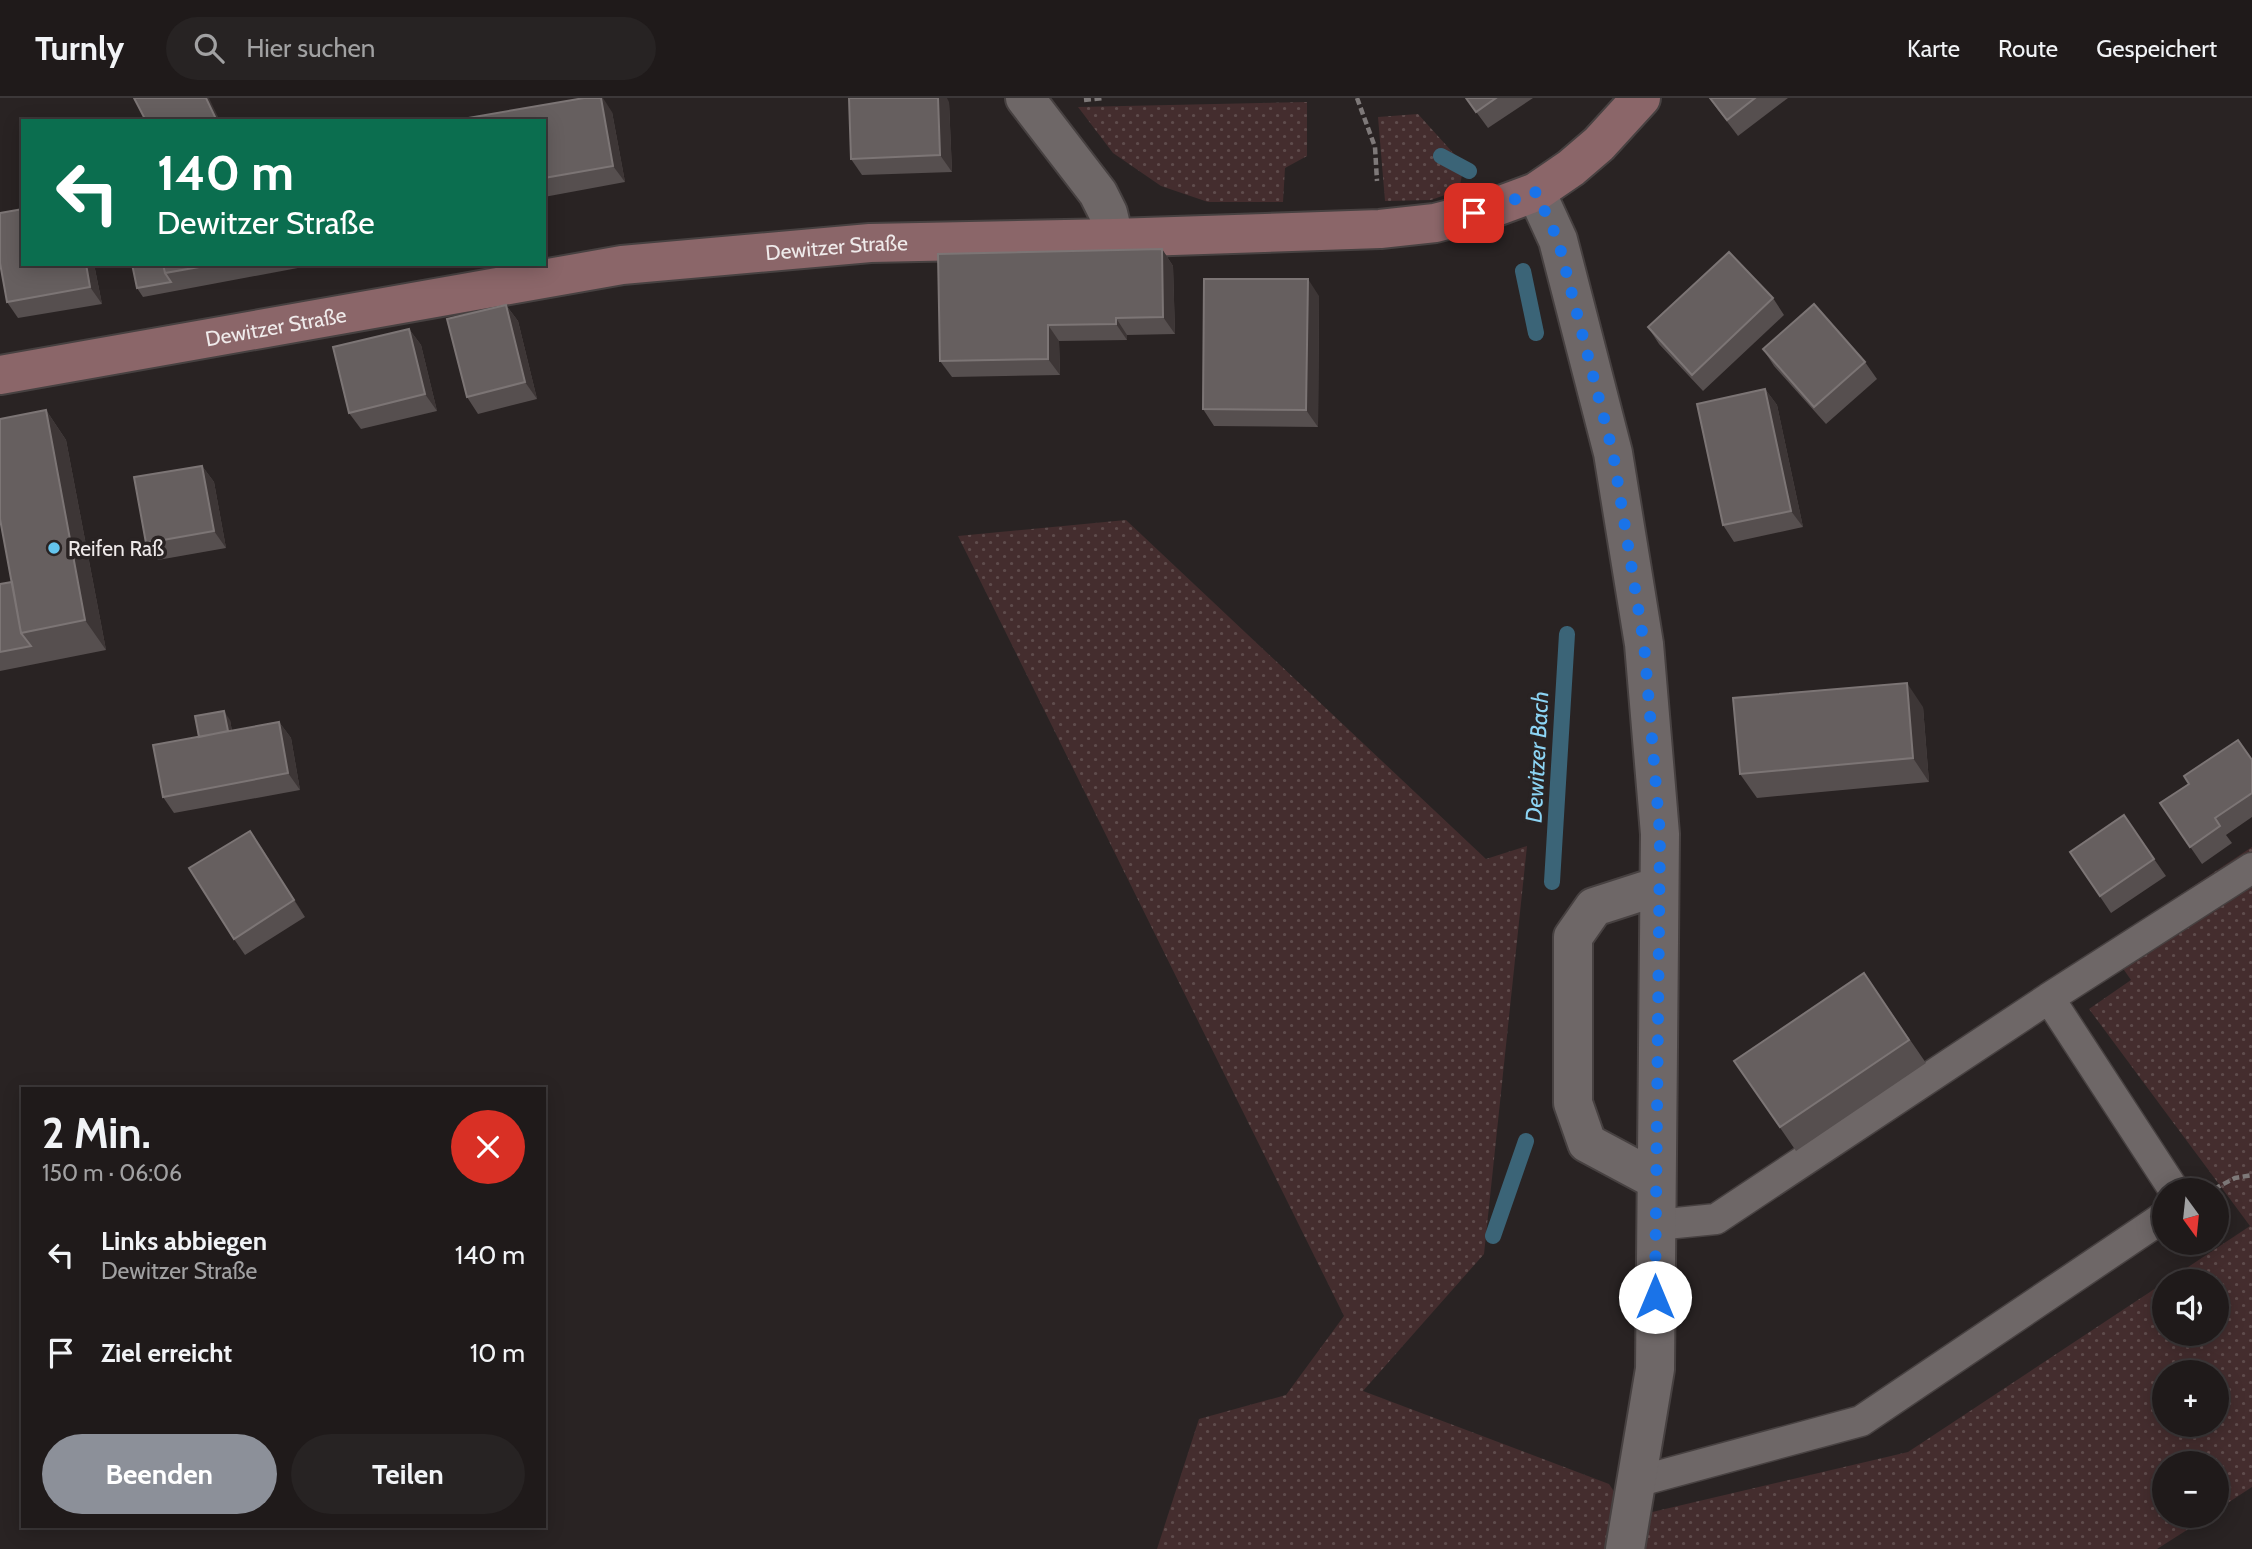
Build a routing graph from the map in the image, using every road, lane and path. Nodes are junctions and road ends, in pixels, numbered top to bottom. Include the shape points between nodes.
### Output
1 (1025, 98) edge
2 (1357, 98) edge
3 (1641, 98) edge
4 (1377, 171) dead end
5 (1536, 192) junction
6 (1114, 238) junction
7 (0, 375) edge
8 (2252, 868) edge
9 (1659, 886) junction
10 (2049, 998) junction
11 (2252, 1175) edge
12 (2166, 1178) edge
13 (1656, 1180) junction
14 (2230, 1180) edge
15 (1656, 1225) junction
16 (2152, 1225) edge
17 (1636, 1482) junction
18 (1625, 1549) edge

1 - 6 street via 1098,193
2 - 4 path
3 - 5 street, Dewitzer Straße via 1599,144
5 - 6 street, Dewitzer Straße via 1435,223 1380,229
5 - 9 street via 1558,240 1613,453 1644,644 1660,834
6 - 7 street, Dewitzer Straße via 870,243 622,265
8 - 10 lane
9 - 13 street
9 - 13 street via 1594,907 1573,937 1573,1103 1587,1143
10 - 12 lane
10 - 15 lane via 1716,1219
11 - 14 path
13 - 15 street
15 - 17 street via 1655,1369
16 - 17 lane via 1861,1421
17 - 18 street

